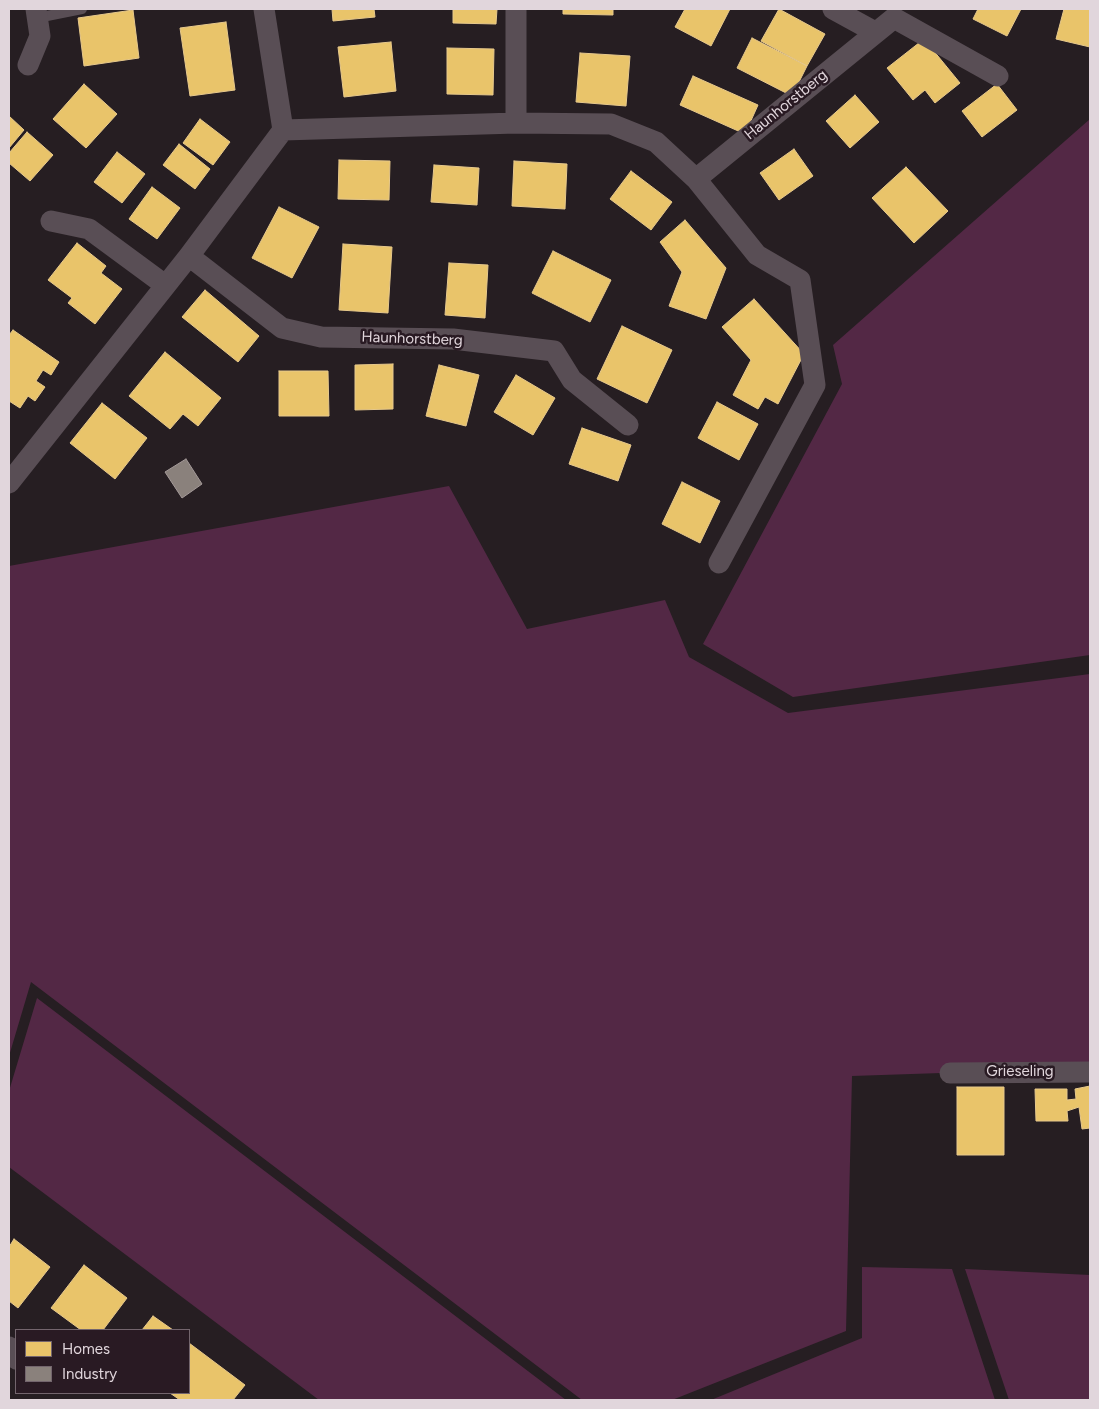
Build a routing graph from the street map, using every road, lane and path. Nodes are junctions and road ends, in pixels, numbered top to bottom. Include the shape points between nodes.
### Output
1 (82, 9) edge
2 (264, 9) edge
3 (516, 9) edge
4 (833, 9) edge
5 (37, 13) edge
6 (876, 32) junction
7 (28, 65) dead end
8 (998, 76) dead end
9 (516, 123) junction
10 (283, 130) junction
11 (696, 178) junction
12 (51, 221) dead end
13 (190, 256) junction
14 (166, 285) junction
15 (628, 425) dead end
16 (9, 482) edge
17 (719, 563) dead end
18 (1090, 1072) edge
19 (950, 1073) dead end

1 - 5 lane
2 - 10 street
3 - 9 street
4 - 6 street
5 - 7 street via 40,36
6 - 8 street, Haunhorstberg via 894,18
6 - 11 street, Haunhorstberg
9 - 10 street
9 - 11 street via 611,124 656,142
10 - 13 street
11 - 17 street via 758,255 800,280 815,385
12 - 14 street via 89,229
13 - 14 street
13 - 15 street, Haunhorstberg via 282,328 321,337 453,339 554,351 572,380
14 - 16 street
18 - 19 street, Grieseling

